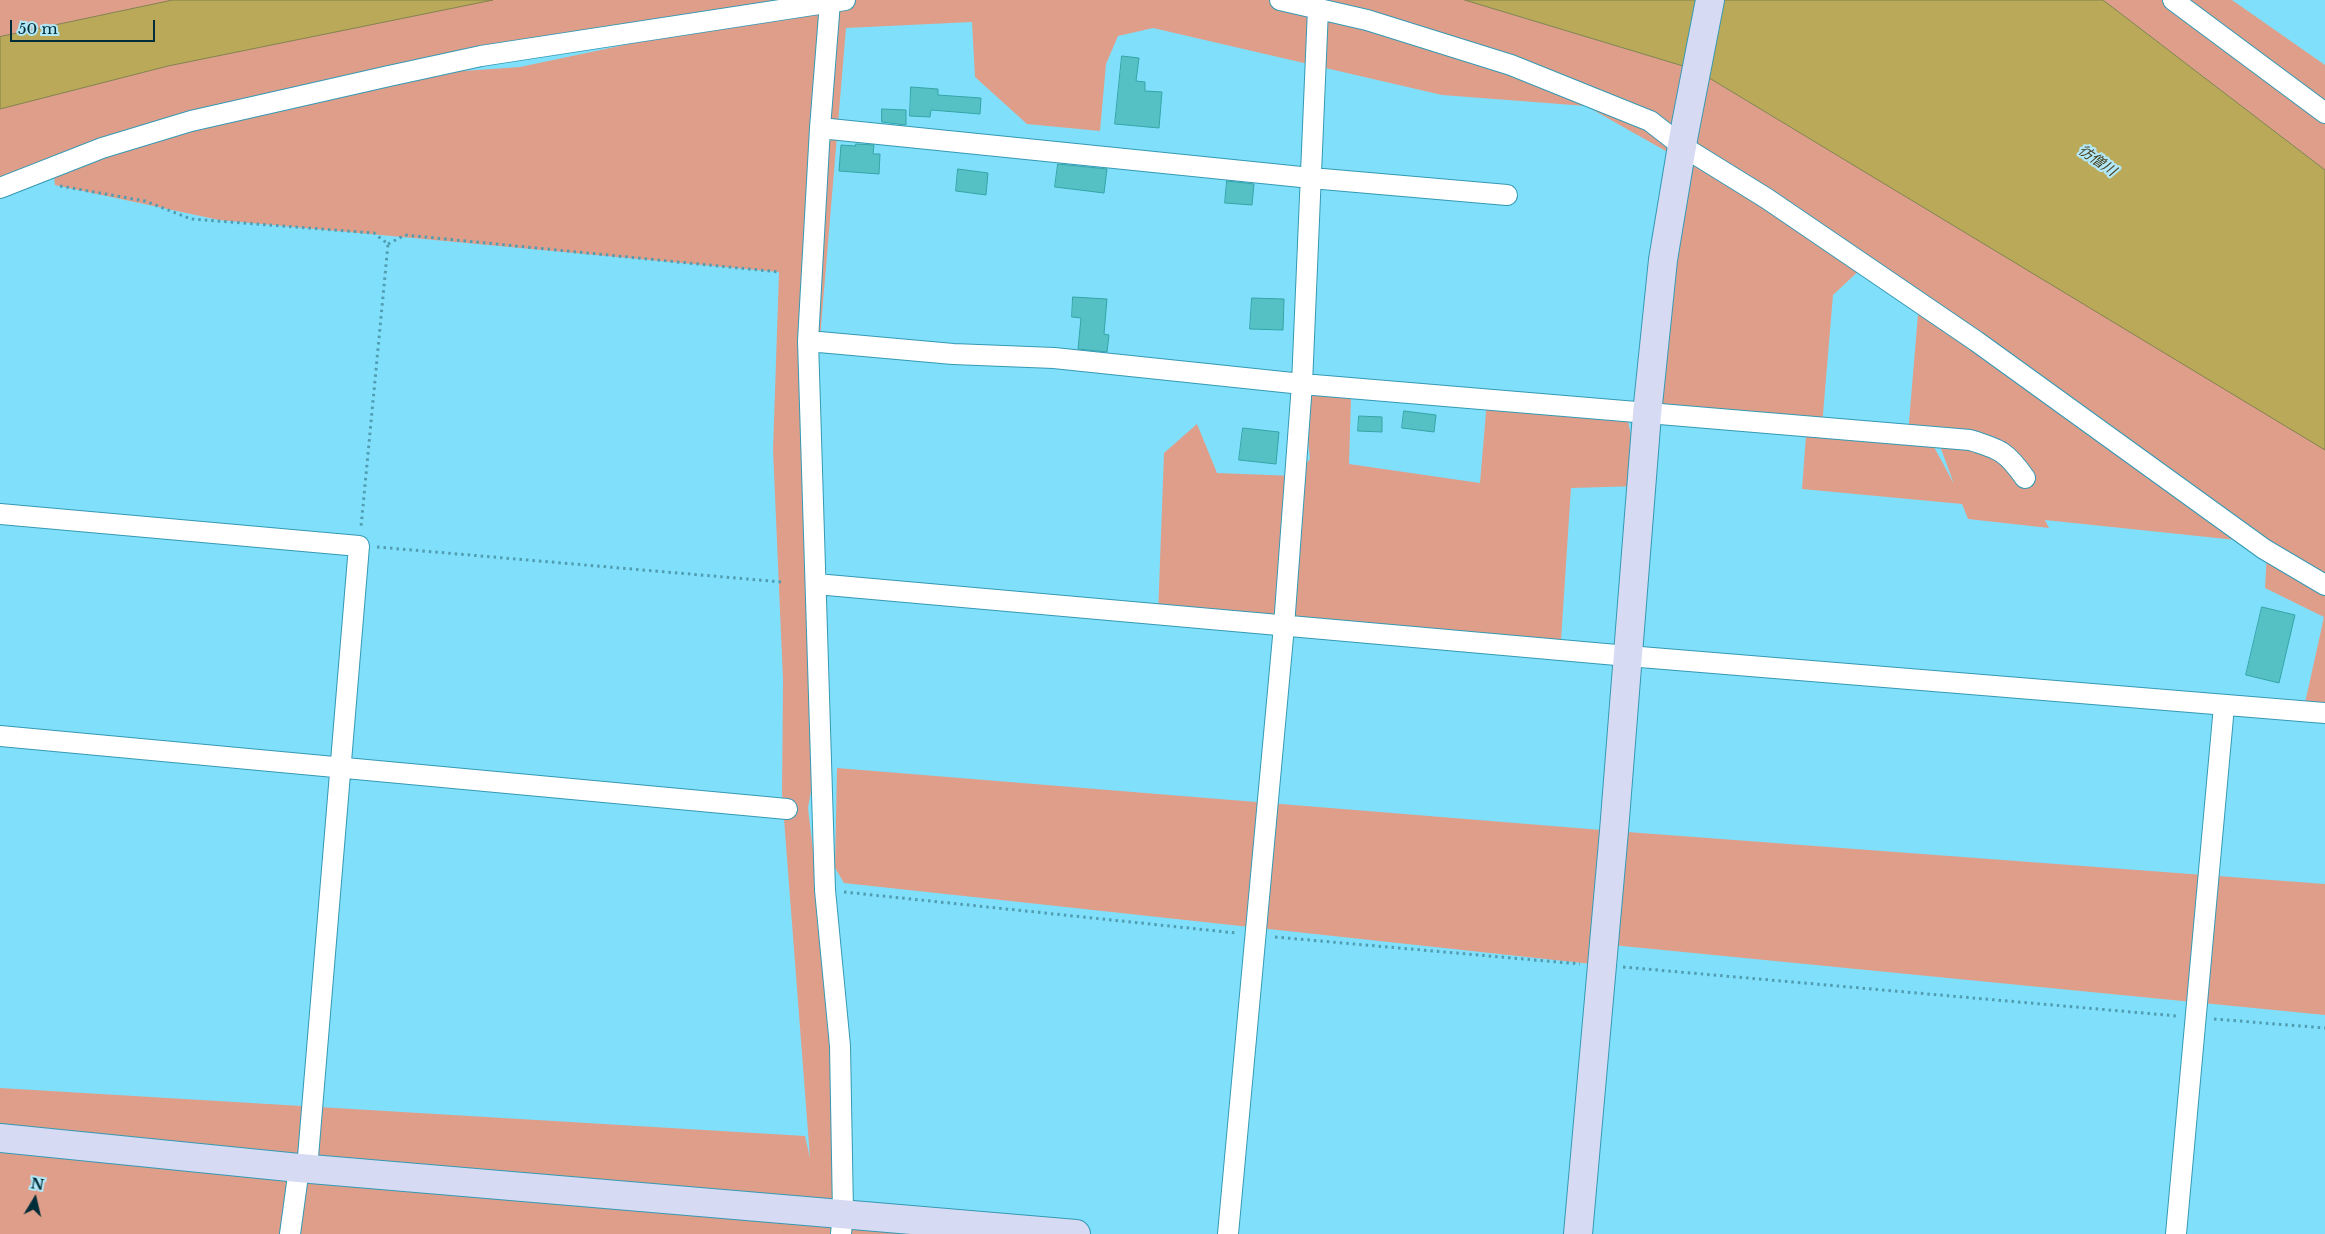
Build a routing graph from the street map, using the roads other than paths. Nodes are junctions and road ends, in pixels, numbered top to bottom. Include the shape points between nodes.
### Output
1 (1280, 0) edge
2 (1710, 0) edge
3 (2173, 0) edge
4 (838, 1) edge
5 (1318, 9) junction
6 (2325, 113) edge
7 (820, 128) junction
8 (1683, 140) junction
9 (1311, 178) junction
10 (0, 188) edge
11 (1507, 195) dead end
12 (808, 341) junction
13 (1302, 384) junction
14 (1647, 414) junction
15 (2025, 478) dead end
16 (0, 514) edge
17 (816, 584) junction
18 (2325, 585) edge
19 (1284, 626) junction
20 (1628, 656) junction
21 (2224, 706) junction
22 (2325, 713) edge
23 (0, 736) edge
24 (340, 769) junction
25 (787, 808) dead end
26 (0, 1138) edge
27 (303, 1168) junction
28 (842, 1224) edge
29 (290, 1234) edge
30 (1076, 1234) edge
31 (1228, 1234) edge
32 (1578, 1234) edge
33 (2176, 1234) edge

1 - 5 street
2 - 8 street
3 - 6 street
4 - 7 street
4 - 10 street via 481,56 389,76 191,121 102,148
5 - 8 street via 1367,20 1511,65 1650,120
5 - 9 street
7 - 9 street
7 - 12 street
8 - 14 street via 1663,260
8 - 18 street via 1976,341 2264,549
9 - 11 street
9 - 13 street
12 - 13 street via 953,354 1054,358
12 - 17 street
13 - 14 street
13 - 19 street
14 - 15 street via 1970,440 2010,457
14 - 20 street
16 - 24 street via 359,546
17 - 19 street
17 - 28 street via 825,890 840,1046
19 - 20 street
19 - 31 street
20 - 21 street
20 - 32 street
21 - 22 street
21 - 33 street
23 - 24 street
24 - 25 street
24 - 27 street
26 - 27 street
27 - 28 street
27 - 29 street
28 - 30 street

